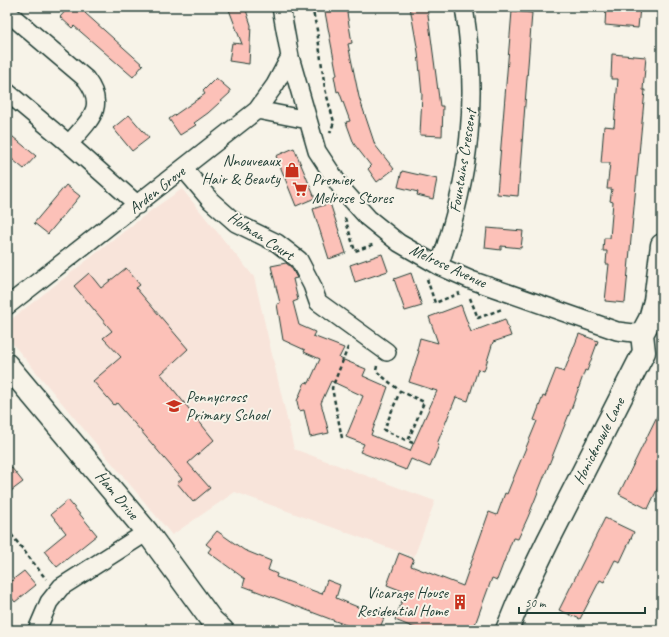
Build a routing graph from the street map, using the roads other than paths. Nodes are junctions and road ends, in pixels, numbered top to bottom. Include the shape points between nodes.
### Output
1 (281, 7) edge
2 (464, 7) edge
3 (7, 12) edge
4 (290, 57) junction
5 (7, 92) edge
6 (257, 110) junction
7 (308, 120) junction
8 (69, 144) junction
9 (184, 169) junction
10 (138, 205) junction
11 (662, 245) edge
12 (439, 266) junction
13 (7, 306) edge
14 (642, 334) junction
15 (387, 352) road end
16 (7, 365) edge
17 (147, 532) junction
18 (37, 630) edge
19 (222, 630) edge
20 (507, 630) edge

1 - 4 street, Melrose Avenue
2 - 12 street, Fountains Crescent via 469,36 472,99 468,153 451,232
3 - 8 street via 86,79 95,91 97,107
4 - 6 street, Arden Grove via 275,85
4 - 7 street, Melrose Avenue
5 - 8 street
6 - 7 street
6 - 9 street, Arden Grove
7 - 12 street, Melrose Avenue via 317,152 342,189 368,218 399,243
8 - 10 street
9 - 10 street, Arden Grove
9 - 15 street, Holman Court via 211,201 236,223 277,243 299,260 318,302
10 - 13 street, Arden Grove
11 - 14 street, Honicknowle Lane via 655,301
12 - 14 street, Melrose Avenue via 617,332
14 - 20 street, Honicknowle Lane via 644,352 545,548
16 - 17 street, Ham Drive
17 - 18 street via 61,587 49,602
17 - 19 street, Ham Drive via 212,621

